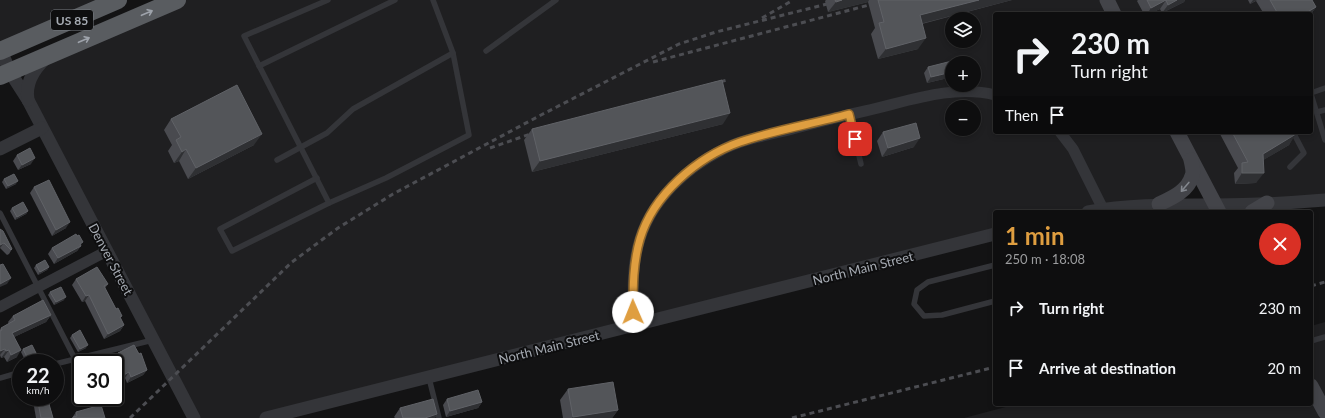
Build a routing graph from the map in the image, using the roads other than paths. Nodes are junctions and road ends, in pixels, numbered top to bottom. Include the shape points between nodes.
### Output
1 (118, 0) edge
2 (177, 0) edge
3 (328, 0) edge
4 (395, 0) edge
5 (433, 0) edge
6 (556, 0) edge
7 (1107, 0) edge
8 (1113, 12) edge
9 (0, 50) edge
10 (486, 51) dead end
11 (453, 52) junction
12 (52, 54) junction
13 (259, 66) junction
14 (5, 74) edge
15 (1325, 88) edge
16 (1313, 92) edge
17 (993, 95) edge
18 (1313, 99) edge
19 (28, 100) junction
20 (1325, 110) edge
21 (1317, 112) junction
22 (849, 114) junction
23 (1323, 127) edge
24 (42, 128) junction
25 (1062, 134) edge
26 (1178, 134) edge
27 (1293, 134) edge
28 (1325, 140) edge
29 (301, 147) junction
30 (0, 149) edge
31 (1191, 159) junction
32 (277, 160) dead end
33 (861, 164) dead end
34 (1290, 167) dead end
35 (317, 178) junction
36 (1325, 200) edge
37 (330, 203) junction
38 (1267, 203) junction
39 (1159, 204) junction
40 (1217, 208) edge
41 (1103, 210) edge
42 (1111, 210) edge
43 (1255, 210) edge
44 (0, 213) edge
45 (7, 228) junction
46 (0, 232) edge
47 (993, 235) edge
48 (108, 251) junction
49 (993, 266) edge
50 (38, 286) junction
51 (993, 302) edge
52 (0, 307) edge
53 (634, 326) junction
54 (1325, 337) edge
55 (154, 340) junction
56 (1313, 340) edge
57 (72, 354) edge
58 (96, 354) edge
59 (12, 375) edge
60 (429, 377) junction
61 (0, 378) edge
62 (1313, 390) edge
63 (1325, 412) edge
64 (194, 418) edge
65 (266, 418) edge
66 (439, 418) edge

1 - 9 highway, US 85
12 -> 2 highway, US 85
3 - 13 lane via 244,36
4 - 13 lane
5 - 11 lane
6 - 10 lane
7 - 8 main road
9 - 14 street, Denver Street
11 - 29 lane via 354,109 327,133
11 - 37 lane via 469,135 386,178
12 - 14 highway, US 85
12 - 19 street via 38,66 29,79
13 - 29 lane
14 - 19 street, Denver Street
15 - 16 lane
17 - 22 street via 970,91 949,92
18 - 21 lane
19 - 24 street, Denver Street
20 - 21 lane
21 - 23 lane
22 - 33 lane
22 - 53 street via 740,142 722,149 679,180 658,203 640,239 633,284
23 - 28 lane
24 - 30 street
24 - 48 street, Denver Street
25 - 41 street via 1074,149
26 - 31 main road
27 - 34 lane via 1304,153
29 - 32 lane
29 - 35 lane
31 -> 39 main road via 1193,176 1182,192
31 - 40 main road
35 - 37 lane
35 - 37 lane via 220,229 232,251
36 - 38 street
38 - 40 street
38 - 43 main road
39 - 40 street
39 - 42 street
44 - 45 lane
45 - 46 lane
45 - 50 lane
47 - 53 street, North Main Street
48 - 50 street
48 - 55 street, Denver Street
49 - 51 lane via 928,282 917,290 914,304 924,316 942,315
50 - 52 street
50 - 57 lane
53 - 60 street, North Main Street
54 - 56 lane
55 - 58 lane
55 - 64 street, Denver Street
59 - 61 lane
60 - 65 street, North Main Street
60 - 66 lane
62 - 63 main road

